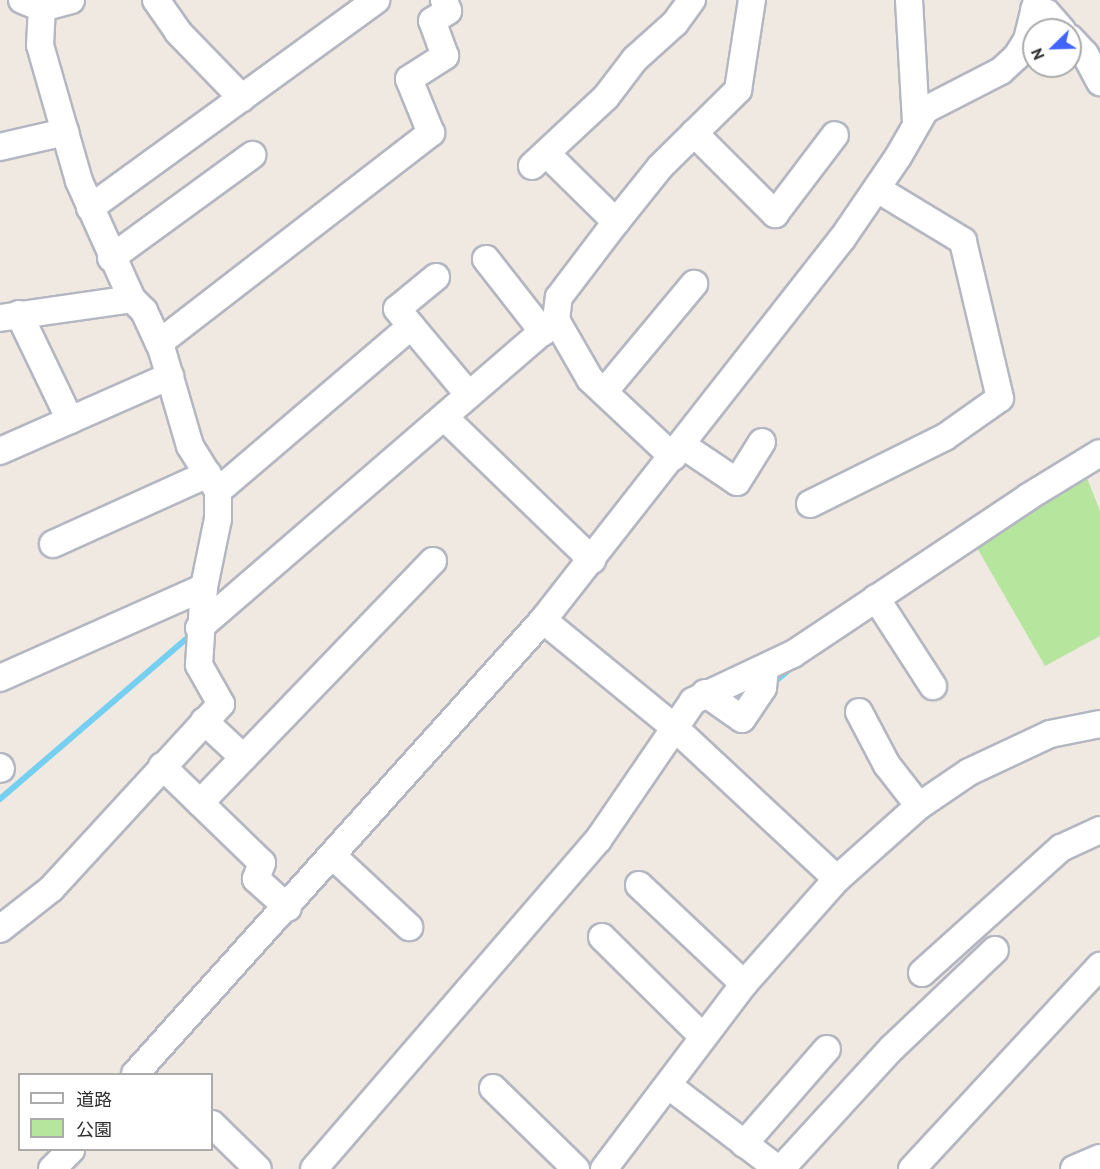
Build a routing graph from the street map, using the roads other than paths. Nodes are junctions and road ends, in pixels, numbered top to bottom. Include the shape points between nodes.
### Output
1 (71, 0) edge
2 (156, 0) edge
3 (376, 0) edge
4 (444, 0) edge
5 (692, 0) edge
6 (752, 0) edge
7 (909, 0) edge
8 (32, 4) edge
9 (1043, 13) edge
10 (1082, 51) edge
11 (1100, 82) edge
12 (242, 98) junction
13 (916, 122) junction
14 (65, 132) junction
15 (694, 133) junction
16 (835, 135) dead end
17 (0, 147) edge
18 (252, 155) dead end
19 (883, 193) junction
20 (90, 208) junction
21 (616, 222) junction
22 (111, 258) junction
23 (486, 259) dead end
24 (436, 277) dead end
25 (694, 284) dead end
26 (132, 299) junction
27 (9, 316) edge
28 (411, 326) junction
29 (550, 326) junction
30 (159, 343) junction
31 (170, 376) junction
32 (603, 392) junction
33 (470, 394) junction
34 (444, 417) junction
35 (70, 420) junction
36 (762, 442) dead end
37 (0, 451) edge
38 (685, 451) junction
39 (1100, 453) edge
40 (213, 482) junction
41 (810, 504) dead end
42 (53, 544) dead end
43 (592, 560) junction
44 (433, 561) dead end
45 (204, 587) junction
46 (880, 605) junction
47 (547, 624) junction
48 (200, 628) junction
49 (765, 670) junction
50 (0, 678) edge
51 (933, 686) dead end
52 (700, 696) junction
53 (859, 712) dead end
54 (204, 721) junction
55 (671, 724) junction
56 (1100, 724) edge
57 (244, 758) junction
58 (162, 766) junction
59 (200, 803) junction
60 (919, 806) junction
61 (1100, 830) edge
62 (338, 861) junction
63 (837, 879) junction
64 (639, 885) dead end
65 (288, 908) junction
66 (409, 927) dead end
67 (0, 929) edge
68 (602, 937) dead end
69 (994, 950) dead end
70 (1100, 966) edge
71 (922, 973) dead end
72 (744, 984) junction
73 (703, 1038) junction
74 (827, 1049) dead end
75 (149, 1069) edge
76 (493, 1088) dead end
77 (673, 1089) junction
78 (213, 1125) edge
79 (744, 1144) junction
80 (69, 1151) edge
81 (1100, 1158) edge
82 (52, 1169) edge
83 (258, 1169) edge
84 (314, 1169) edge
85 (576, 1169) edge
86 (604, 1169) edge
87 (780, 1169) edge
88 (912, 1169) edge
89 (1074, 1169) edge

1 - 8 street
2 - 12 street via 178,32
3 - 12 street
4 - 30 street via 448,11 432,21 445,56 409,79 431,133
5 - 21 street via 675,23 629,66 606,98 540,160
6 - 15 street via 738,90
7 - 13 street
8 - 14 street via 39,45
9 - 13 street via 1010,64 925,110
10 - 11 street
12 - 20 street
13 - 19 street
14 - 17 street
14 - 20 street
15 - 16 street via 775,214
15 - 21 street
18 - 22 street
19 - 38 street
19 - 41 street via 963,241 1000,398 945,437
20 - 22 street
21 - 29 street via 559,297
22 - 26 street
23 - 29 street
24 - 28 street via 397,309
25 - 32 street
26 - 27 street
26 - 30 street via 144,311
27 - 35 street
28 - 33 street
28 - 40 street
29 - 32 street
29 - 33 street
30 - 31 street
31 - 35 street
31 - 40 street via 190,446
32 - 38 street
33 - 34 street
34 - 43 street
34 - 48 street
35 - 37 street
36 - 38 street via 737,482
38 - 43 street
39 - 46 street
40 - 42 street
40 - 45 street via 218,519
43 - 47 street
44 - 57 street
45 - 48 street
45 - 50 street
46 - 49 street
46 - 51 street
47 - 55 street
47 - 62 street
48 - 54 street via 199,665 221,704
49 - 52 street
49 - 52 street via 763,688 742,719
52 - 55 street
53 - 60 street via 887,765
54 - 57 street
54 - 58 street
55 - 63 street
55 - 84 street via 573,871
56 - 60 street via 1016,746
57 - 59 street
58 - 59 street
58 - 67 street via 51,889
59 - 65 street via 262,863 256,879
60 - 63 street
61 - 71 street via 1061,848
62 - 65 street
62 - 66 street
63 - 72 street
64 - 72 street
65 - 75 street
68 - 73 street
69 - 87 street via 892,1048
70 - 88 street
72 - 73 street
73 - 77 street
74 - 79 street
76 - 85 street
77 - 79 street
77 - 86 street
78 - 83 street
79 - 87 street
80 - 82 street
81 - 89 street

